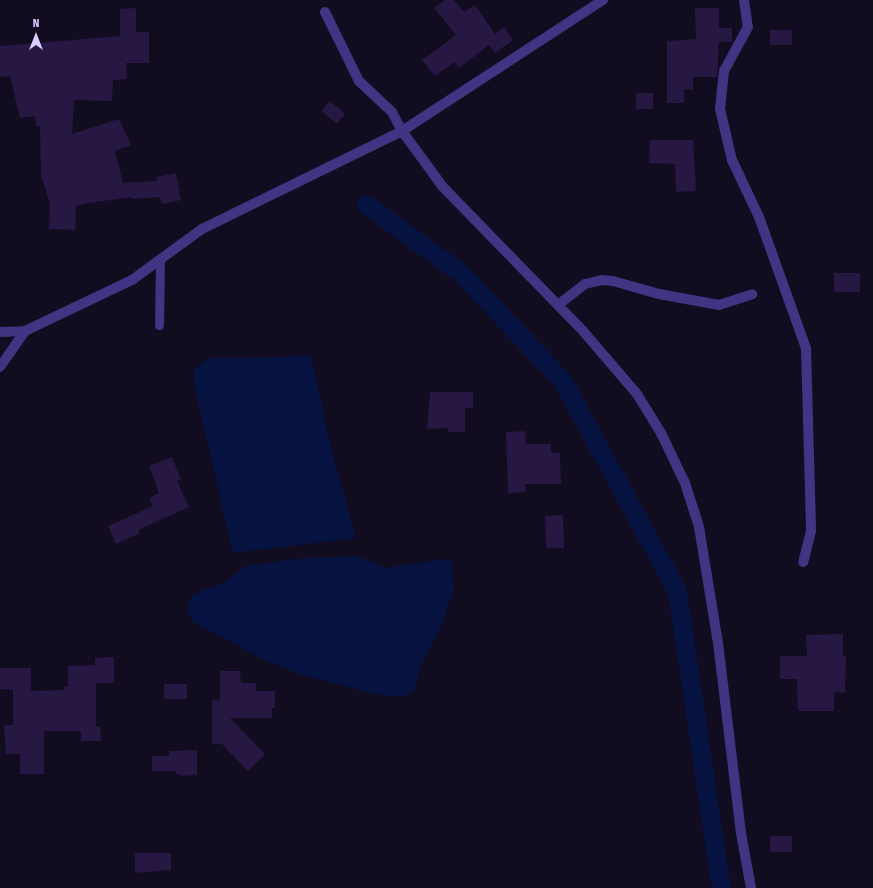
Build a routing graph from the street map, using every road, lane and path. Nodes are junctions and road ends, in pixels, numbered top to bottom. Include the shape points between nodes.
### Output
1 (603, 0) edge
2 (744, 0) edge
3 (325, 12) dead end
4 (402, 131) junction
5 (160, 260) junction
6 (752, 294) dead end
7 (558, 305) junction
8 (159, 326) dead end
9 (25, 331) junction
10 (0, 332) edge
11 (0, 367) edge
12 (803, 562) dead end
13 (751, 888) edge

1 - 4 street
2 - 12 street via 748,27 724,71 720,109 732,160 759,217 806,348 811,531
3 - 4 street via 359,81 392,112
4 - 5 street via 202,229
4 - 7 street via 443,187
5 - 8 lane
5 - 9 street via 132,280
6 - 7 street via 719,305 602,280 592,281
7 - 13 street via 637,394 686,483 699,526 717,636 741,833
9 - 10 street
9 - 11 street

